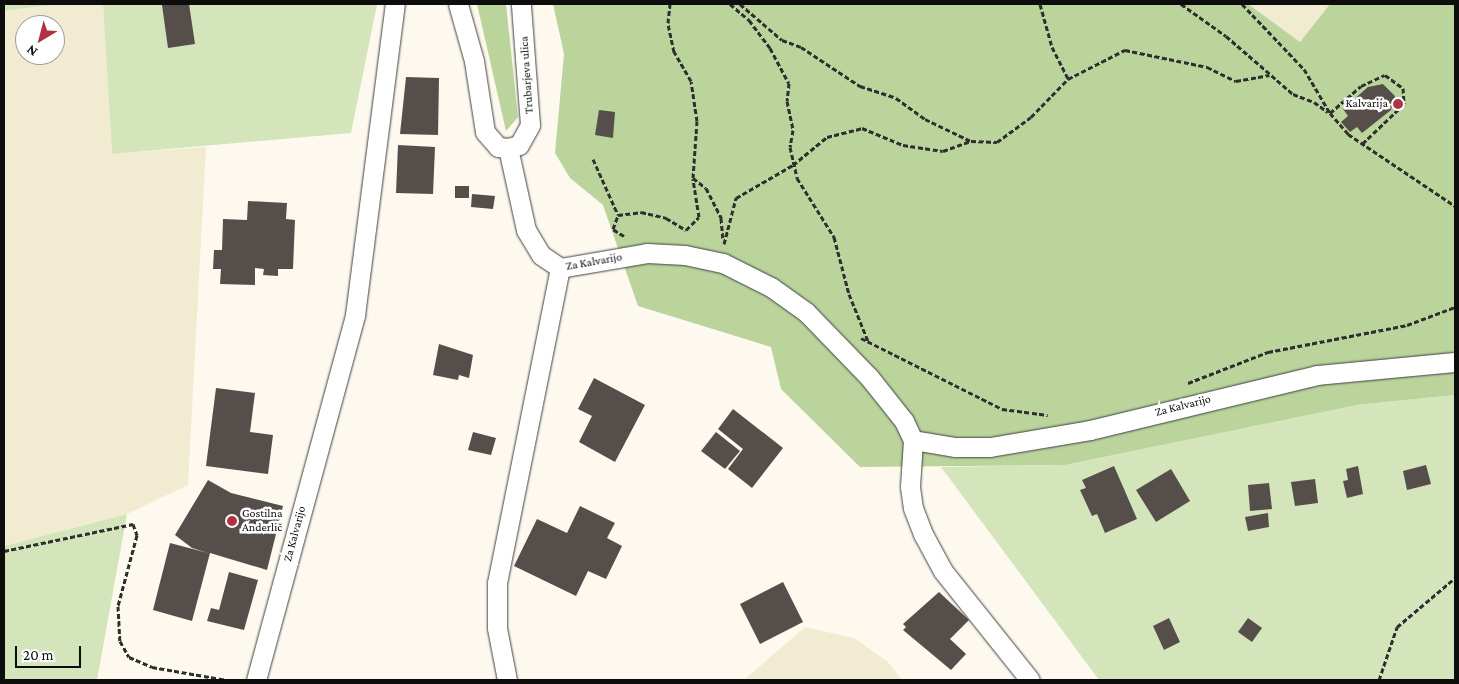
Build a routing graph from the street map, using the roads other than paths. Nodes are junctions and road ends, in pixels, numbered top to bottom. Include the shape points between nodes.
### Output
1 (395, 4) edge
2 (458, 4) edge
3 (521, 4) edge
4 (508, 148) junction
5 (560, 268) junction
6 (1455, 362) edge
7 (912, 440) junction
8 (256, 680) edge
9 (507, 680) edge
10 (1030, 680) edge

1 - 8 street, Za Kalvarijo via 355,315
2 - 4 street via 474,61 485,132 498,147
3 - 4 street, Trubarjeva ulica via 530,125 519,145
4 - 5 street via 526,230 541,255
5 - 7 street, Za Kalvarijo via 647,253 723,254 806,312 870,377 904,421
5 - 9 street, Za Kalvarijo via 497,583 497,628
6 - 7 street, Za Kalvarijo via 1317,375 1090,430 990,447 955,447
7 - 10 street, Za Kalvarijo via 912,508 923,534 943,571

